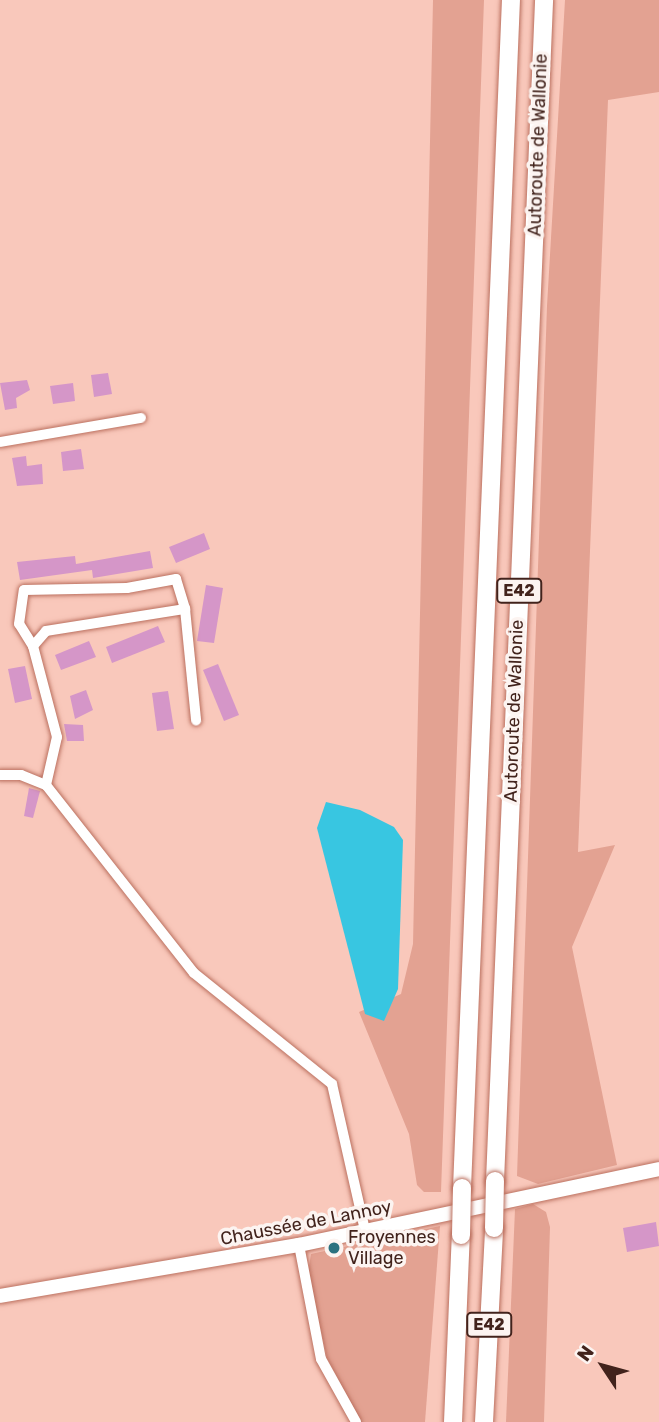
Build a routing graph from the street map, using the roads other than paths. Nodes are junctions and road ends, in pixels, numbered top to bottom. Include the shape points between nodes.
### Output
1 (511, 0) edge
2 (544, 0) edge
3 (141, 418) dead end
4 (0, 442) edge
5 (184, 609) junction
6 (33, 646) junction
7 (196, 720) dead end
8 (0, 775) edge
9 (46, 785) junction
10 (659, 1169) edge
11 (365, 1231) junction
12 (299, 1245) junction
13 (0, 1296) edge
14 (356, 1422) edge
15 (453, 1422) edge
16 (484, 1422) edge

1 - 15 highway, Autoroute de Wallonie / E42, bridge
2 - 16 highway, Autoroute de Wallonie / E42, bridge
3 - 4 street
5 - 6 street via 46,631
5 - 6 street via 176,579 127,588 24,590 19,624
5 - 7 street
6 - 9 street via 57,737
8 - 9 street via 21,775
9 - 11 street via 194,973 332,1084
10 - 11 main road, Chaussée de Lannoy
11 - 12 main road, Chaussée de Lannoy
12 - 13 main road, Chaussée de Lannoy
12 - 14 street via 321,1359

